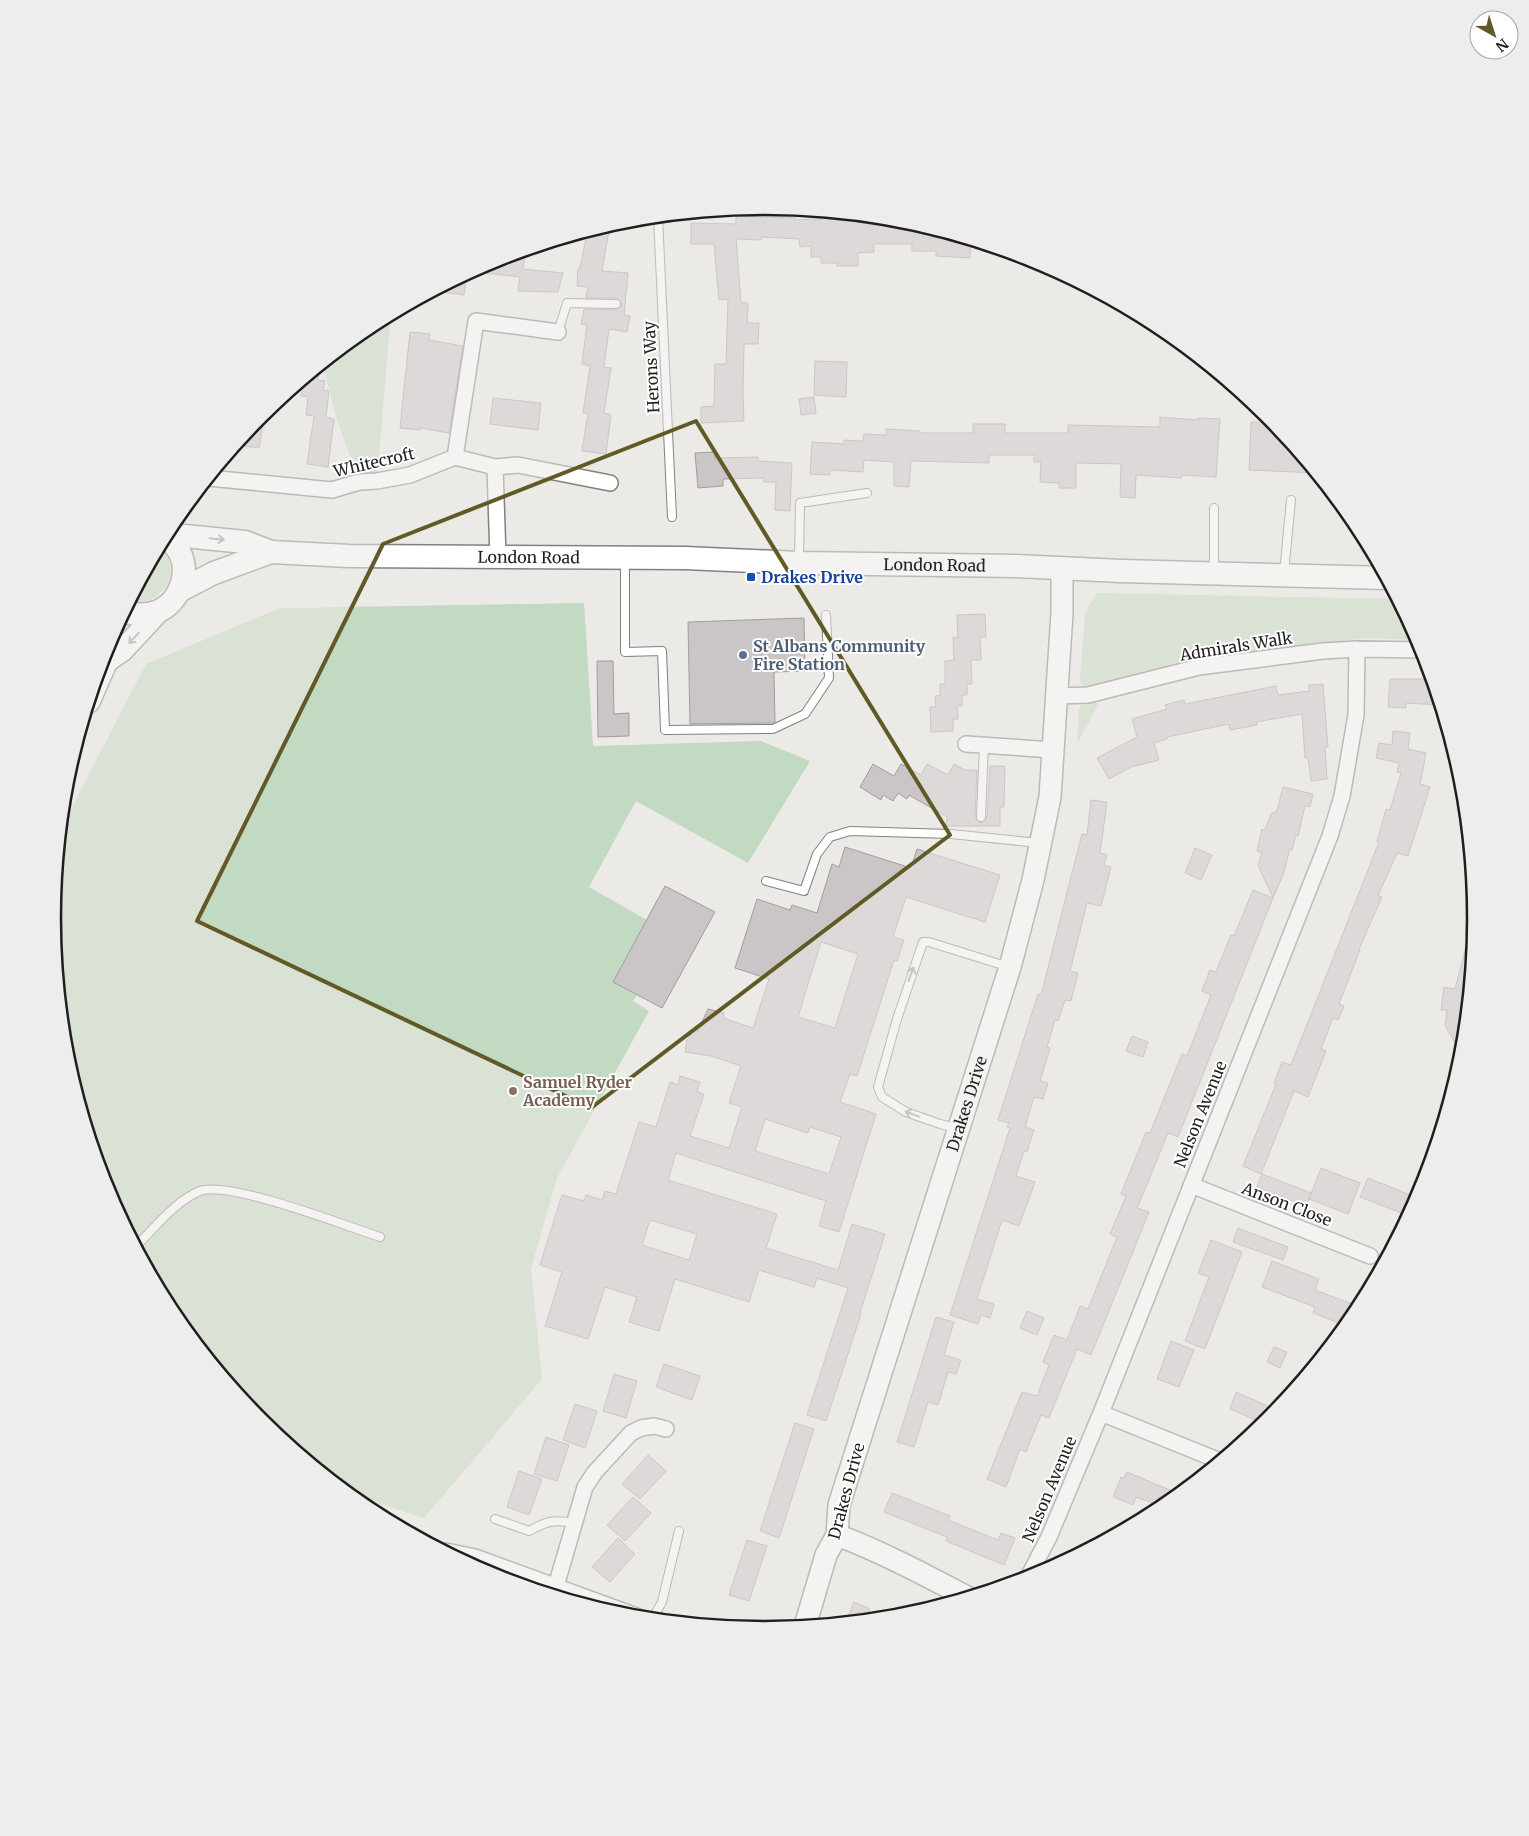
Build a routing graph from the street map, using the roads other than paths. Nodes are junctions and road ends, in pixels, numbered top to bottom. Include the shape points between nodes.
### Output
1 (658, 223) edge
2 (616, 304) dead end
3 (558, 332) joint
4 (455, 457) junction
5 (495, 467) junction
6 (216, 479) edge
7 (610, 483) dead end
8 (867, 492) dead end
9 (1291, 500) dead end
10 (1214, 508) dead end
11 (672, 517) dead end
12 (174, 536) edge
13 (171, 541) edge
14 (271, 552) junction
15 (625, 557) junction
16 (498, 558) junction
17 (799, 563) junction
18 (1062, 569) junction
19 (1214, 573) junction
20 (1284, 575) junction
21 (1380, 578) edge
22 (179, 591) junction
23 (159, 611) junction
24 (131, 614) edge
25 (826, 615) dead end
26 (1357, 649) junction
27 (1414, 650) edge
28 (113, 653) edge
29 (1057, 696) junction
30 (966, 744) dead end
31 (984, 744) junction
32 (1054, 750) junction
33 (981, 817) dead end
34 (1041, 843) junction
35 (766, 881) dead end
36 (1010, 967) junction
37 (958, 1129) junction
38 (1191, 1185) junction
39 (380, 1237) dead end
40 (141, 1242) edge
41 (1370, 1256) dead end
42 (1101, 1413) junction
43 (666, 1429) dead end
44 (1214, 1459) edge
45 (495, 1519) dead end
46 (575, 1523) junction
47 (679, 1532) dead end
48 (837, 1535) junction
49 (467, 1555) edge
50 (1032, 1569) edge
51 (547, 1586) edge
52 (563, 1591) edge
53 (959, 1593) edge
54 (656, 1612) edge
55 (808, 1620) edge

1 - 11 lane, Herons Way
2 - 3 lane via 567,303
3 - 4 street via 476,321
4 - 5 street
4 - 6 street, Whitecroft via 410,475 359,482 332,490
5 - 7 street via 518,465
5 - 16 street
8 - 17 lane via 800,503
9 - 20 lane
10 - 19 lane
12 -> 14 main road, London Road via 245,542
13 - 22 main road, London Road via 180,552 184,569
14 - 16 main road, London Road
14 - 22 main road, London Road
15 - 16 main road, London Road
15 - 17 main road, London Road
15 - 25 lane via 625,652 662,651 664,730 773,729 805,714 829,678
17 - 18 main road, London Road via 999,565
18 - 19 main road, London Road
18 - 29 street, Drakes Drive
19 - 20 main road, London Road
20 - 21 main road, London Road
22 - 23 main road, London Road via 168,606
23 - 24 main road
23 -> 28 street via 122,651
26 - 27 street, Admirals Walk
26 - 29 street, Admirals Walk via 1199,667 1088,695
26 - 38 street, Nelson Avenue via 1356,715 1340,804
29 - 32 street, Drakes Drive
30 - 31 street
31 - 32 street
31 - 33 lane
32 - 34 street, Drakes Drive via 1050,797
34 - 35 lane via 951,834 850,831 830,837 817,854 804,891
34 - 36 street, Drakes Drive
36 - 37 street, Drakes Drive
37 -> 36 lane via 906,1112 882,1097 878,1087 907,987 923,942
37 - 48 street, Drakes Drive via 840,1505
38 - 41 street, Anson Close
38 - 42 street, Nelson Avenue
39 - 40 lane via 249,1194 217,1188 202,1190 188,1197
42 - 44 street
42 - 50 street, Nelson Avenue
43 - 46 street via 654,1426 631,1433 585,1487
45 - 46 lane via 529,1531 546,1522
46 - 51 street
47 - 54 lane via 662,1602
48 - 53 street
48 - 55 street, Drakes Drive via 826,1555
49 - 51 street
51 - 52 street

